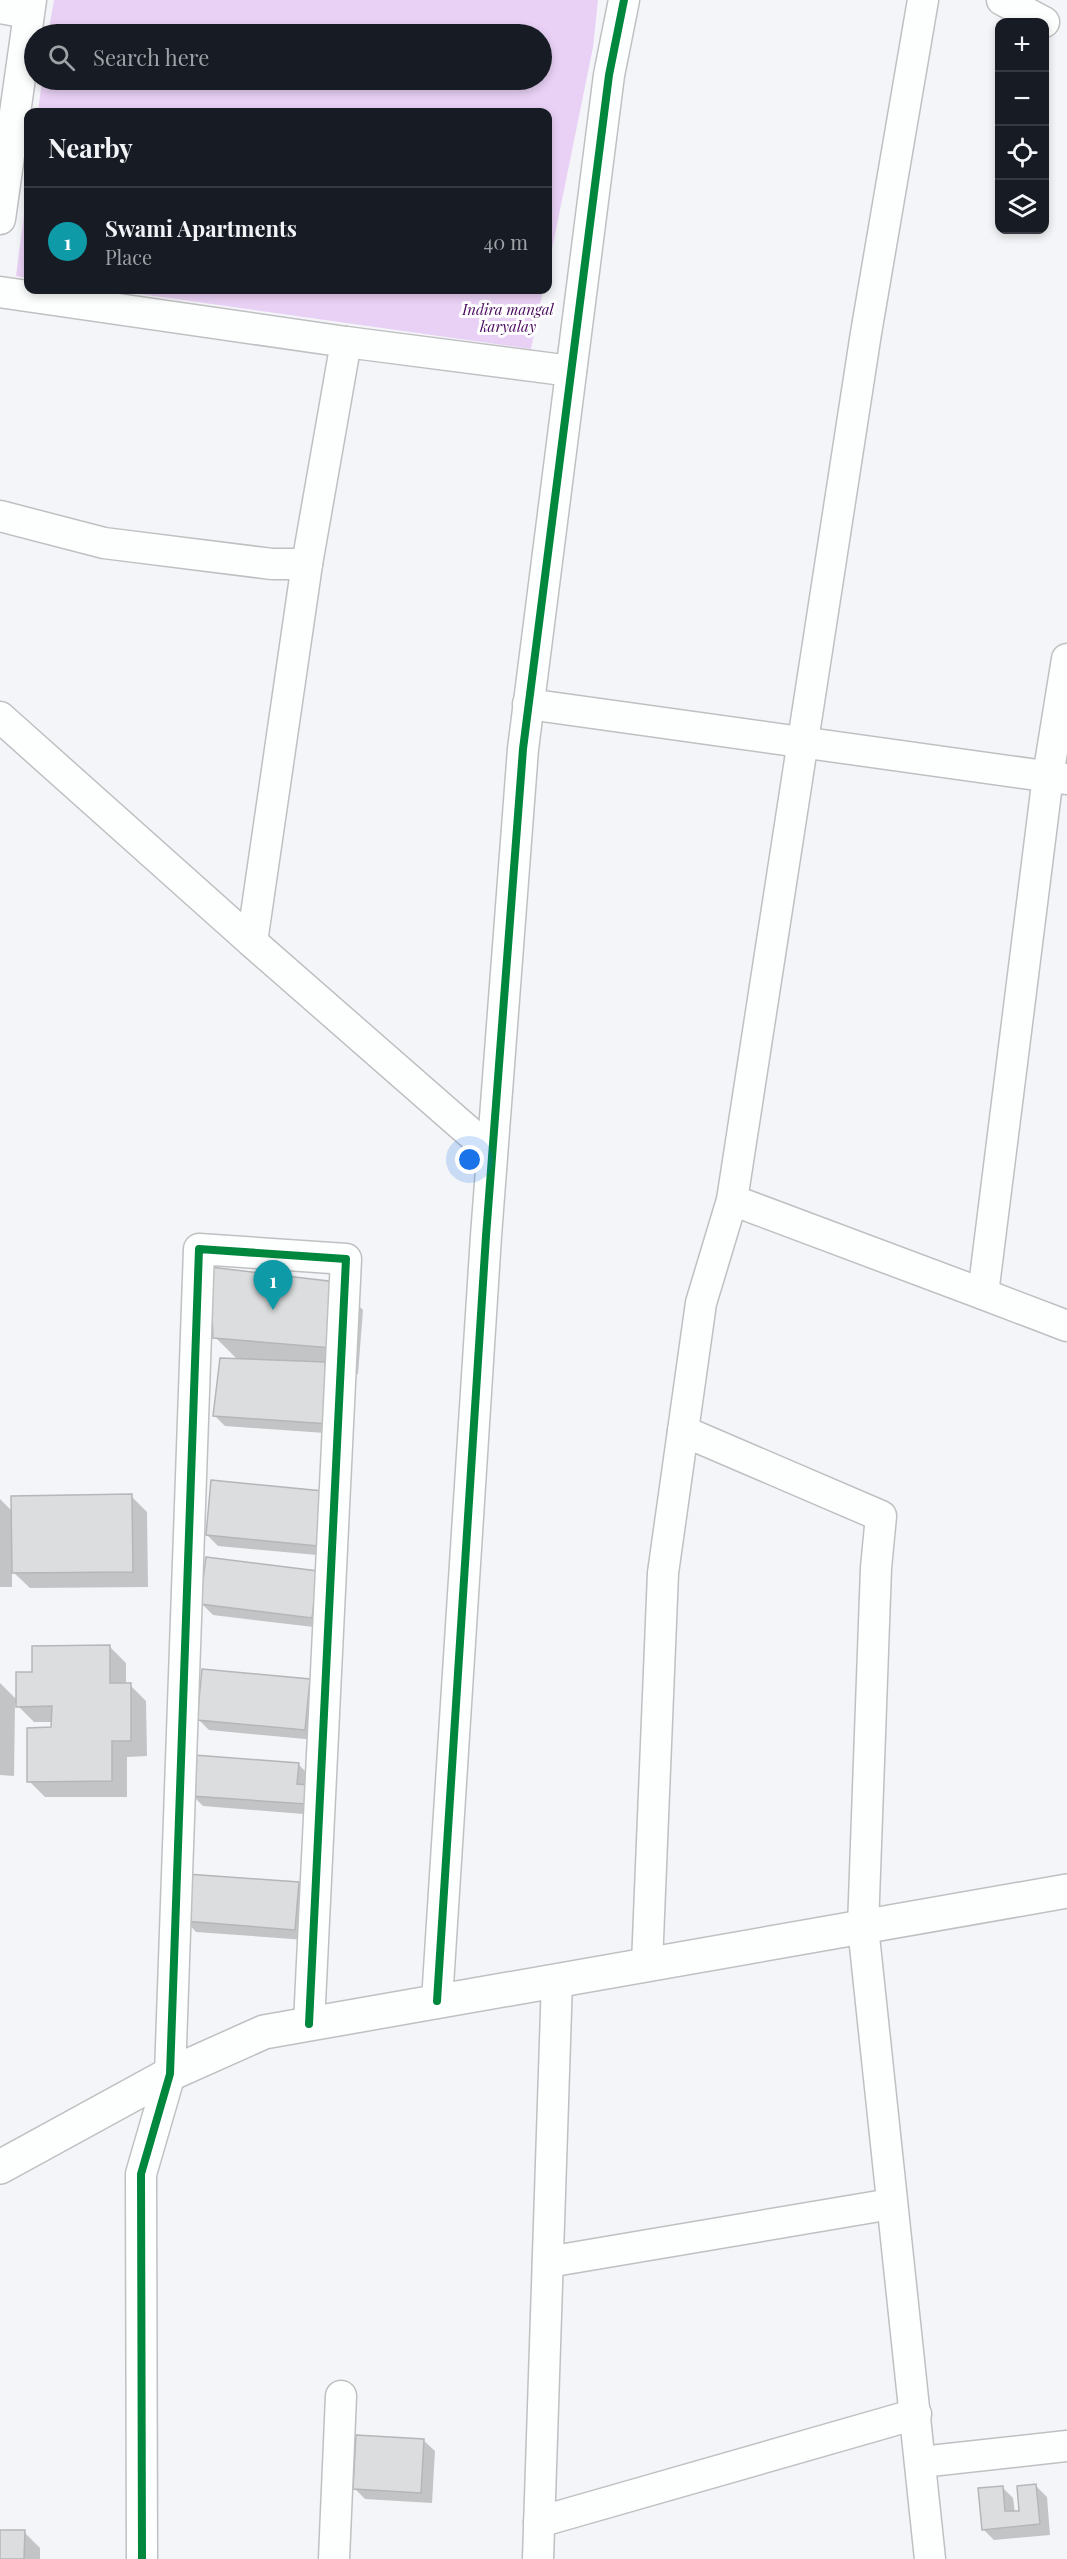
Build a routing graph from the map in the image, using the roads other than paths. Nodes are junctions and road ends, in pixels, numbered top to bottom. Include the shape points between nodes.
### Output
1 (624, 0) edge
2 (923, 0) edge
3 (1002, 0) edge
4 (19, 7) edge
5 (1035, 18) edge
6 (1049, 26) edge
7 (1067, 35) edge
8 (0, 219) edge
9 (0, 292) edge
10 (346, 342) junction
11 (571, 371) junction
12 (0, 516) edge
13 (307, 564) junction
14 (1067, 659) edge
15 (528, 704) junction
16 (0, 717) edge
17 (802, 742) junction
18 (1057, 778) edge
19 (252, 942) junction
20 (492, 1152) junction
21 (732, 1200) junction
22 (983, 1294) junction
23 (1067, 1326) edge
24 (683, 1431) junction
25 (1067, 1891) edge
26 (863, 1927) junction
27 (647, 1964) junction
28 (557, 1980) junction
29 (437, 2001) junction
30 (309, 2024) junction
31 (170, 2074) junction
32 (0, 2167) edge
33 (891, 2204) junction
34 (548, 2262) junction
35 (341, 2396) dead end
36 (916, 2414) junction
37 (1067, 2446) edge
38 (921, 2462) junction
39 (539, 2522) junction
40 (142, 2559) edge
41 (334, 2559) edge
42 (538, 2559) edge
43 (930, 2559) edge

1 - 11 street via 609,75
2 - 17 street
3 - 5 street
4 - 8 street
6 - 7 street
9 - 10 street
10 - 11 street
10 - 13 street
11 - 15 street
12 - 13 street via 104,543 272,564
13 - 19 street
14 - 18 street
15 - 17 street
15 - 20 street
16 - 19 street
17 - 18 street
17 - 21 street
18 - 22 street
19 - 20 street
20 - 29 street
21 - 22 street
21 - 24 street via 701,1304
22 - 23 street
24 - 26 street via 882,1516 876,1568
24 - 27 street via 663,1573
25 - 26 street
26 - 27 street
26 - 33 street
27 - 28 street
28 - 29 street
28 - 34 street
29 - 30 street
30 - 31 street via 264,2032
30 - 31 street via 346,1259 199,1249
31 - 32 street
31 - 40 street via 141,2174
33 - 34 street
33 - 36 street
34 - 39 street
35 - 41 street
36 - 38 street
36 - 39 street
37 - 38 street
38 - 43 street
39 - 42 street

